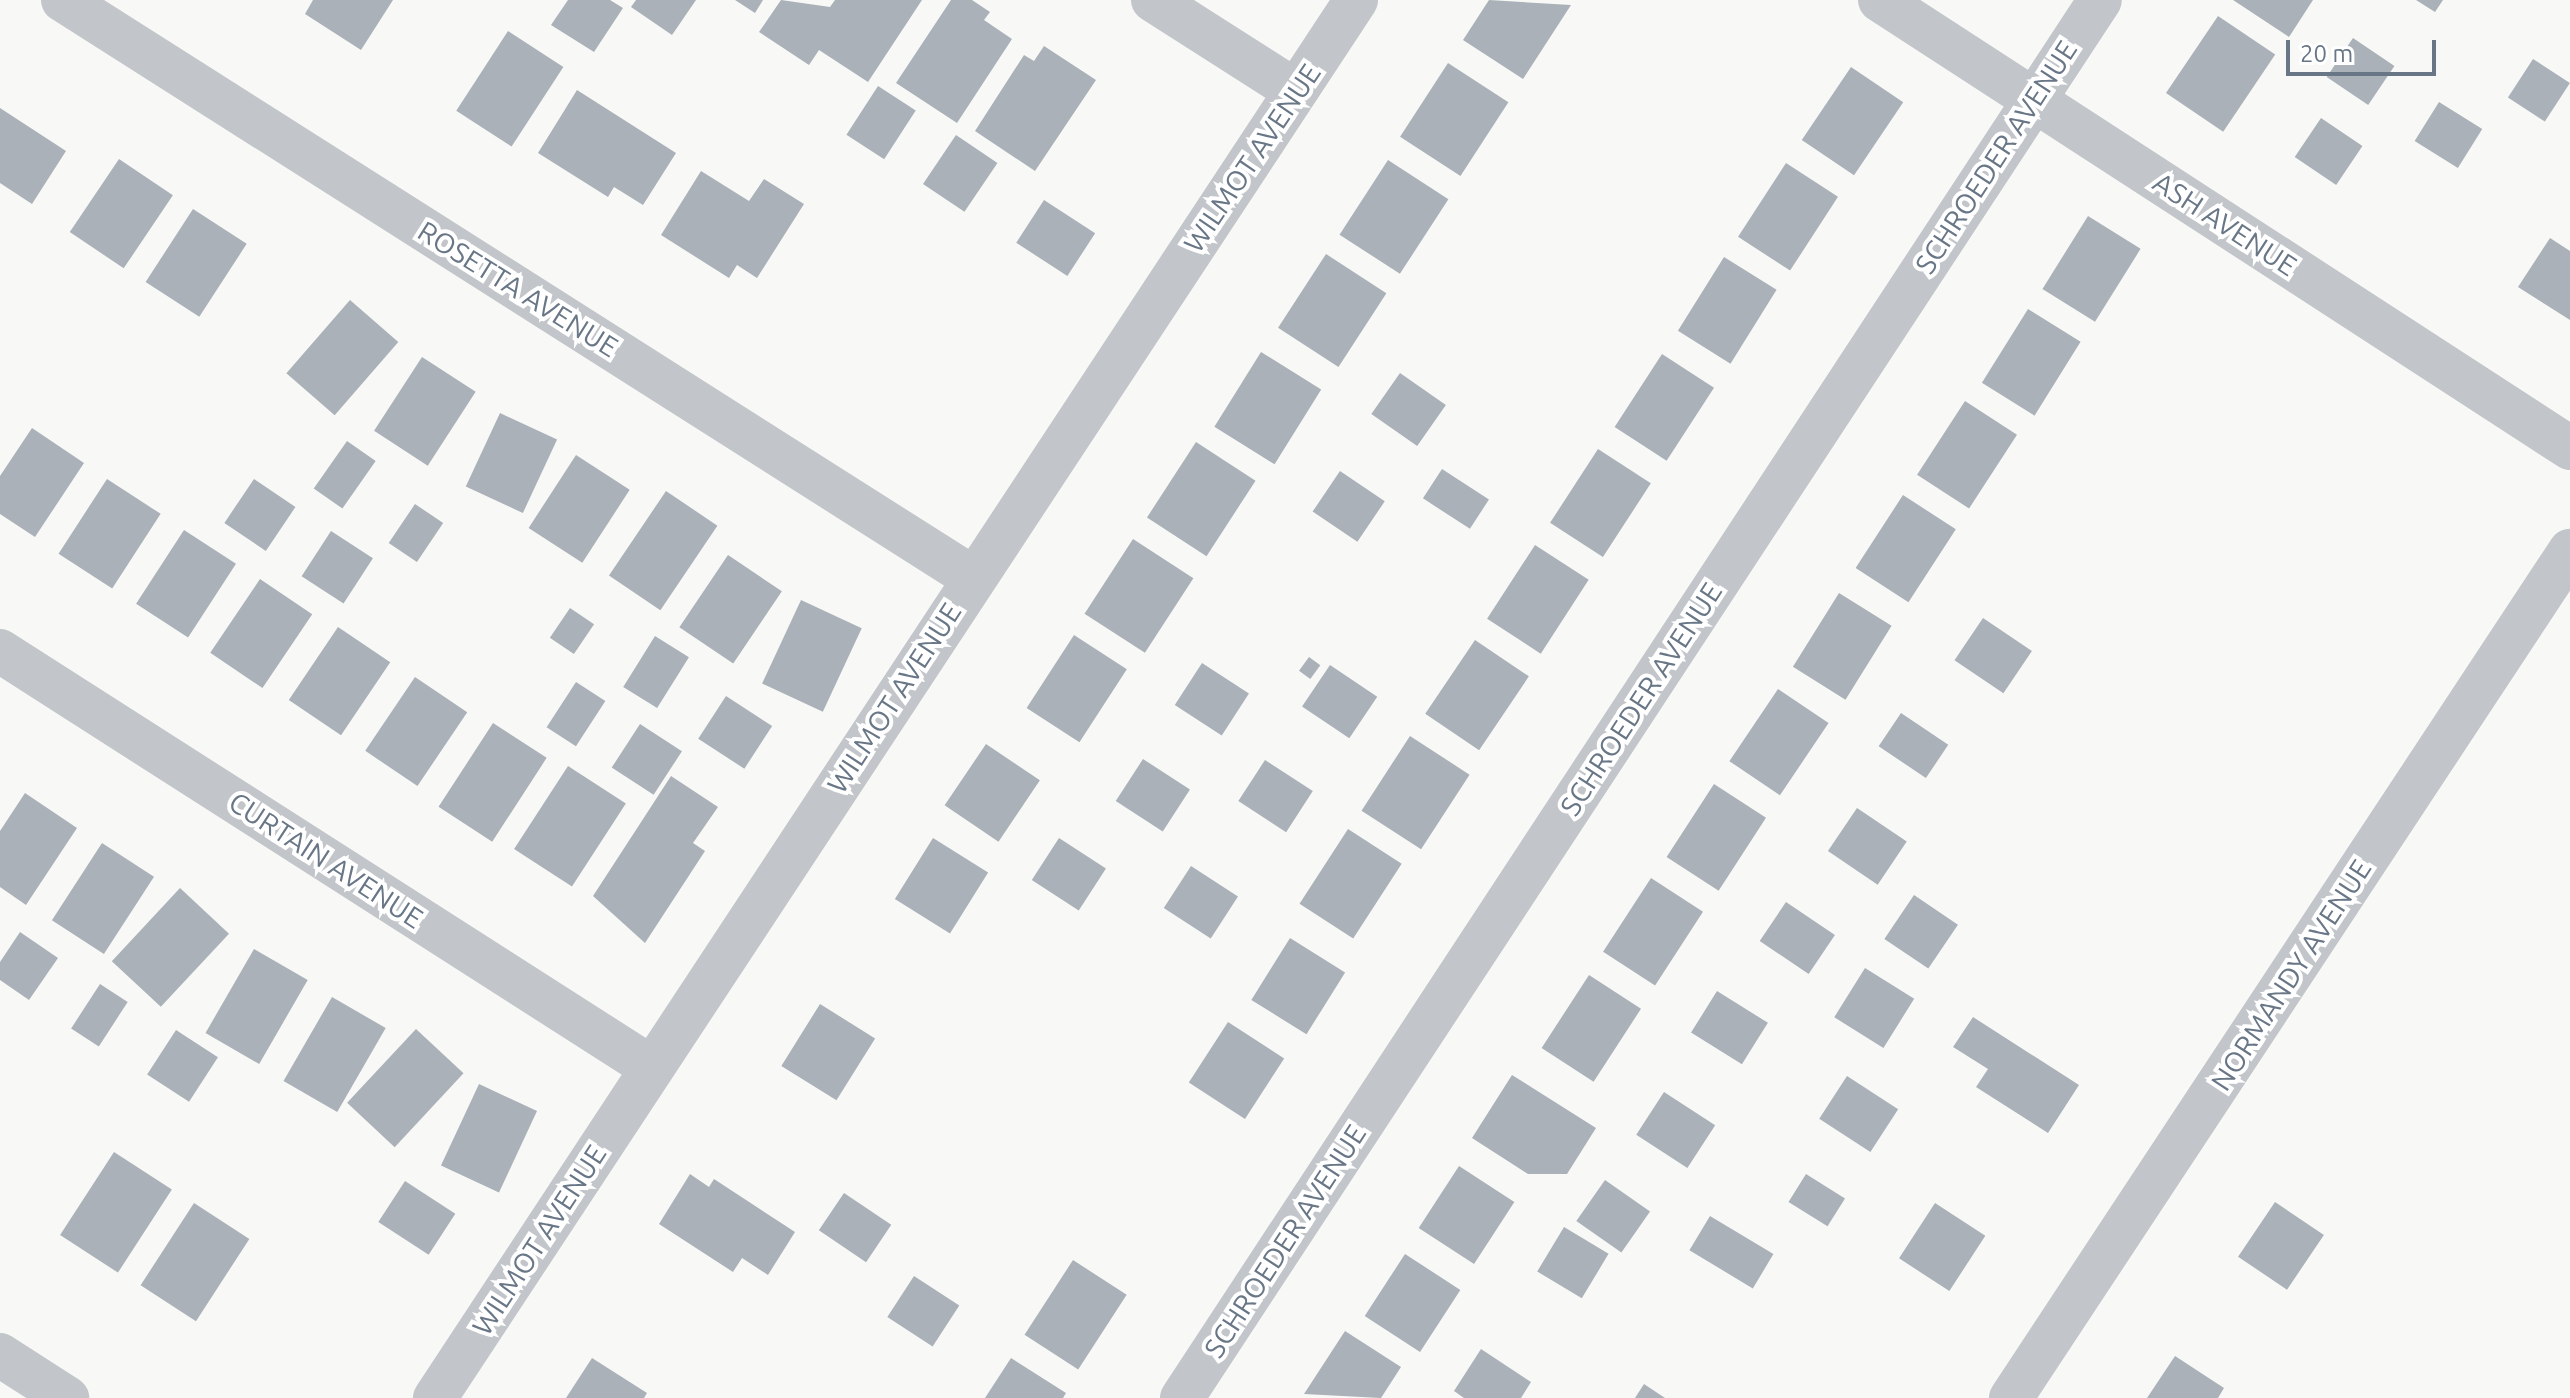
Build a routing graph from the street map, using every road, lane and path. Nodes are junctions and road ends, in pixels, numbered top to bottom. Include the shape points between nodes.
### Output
1 (63, 0) edge
2 (1153, 0) edge
3 (1356, 0) edge
4 (1880, 0) edge
5 (2100, 0) edge
6 (1296, 91) junction
7 (2034, 100) junction
8 (2570, 448) edge
9 (2570, 551) edge
10 (973, 578) junction
11 (0, 651) edge
12 (652, 1068) junction
13 (0, 1355) edge
14 (67, 1398) edge
15 (435, 1398) edge
16 (1182, 1398) edge
17 (2011, 1398) edge

1 - 10 street, ROSETTA AVENUE
2 - 6 street
3 - 6 street, WILMOT AVENUE
4 - 7 street, ASH AVENUE
5 - 7 street, SCHROEDER AVENUE
6 - 10 street, WILMOT AVENUE
7 - 8 street, ASH AVENUE
7 - 16 street, SCHROEDER AVENUE
9 - 17 street, NORMANDY AVENUE
10 - 12 street, WILMOT AVENUE
11 - 12 street, CURTAIN AVENUE
12 - 15 street, WILMOT AVENUE
13 - 14 street

